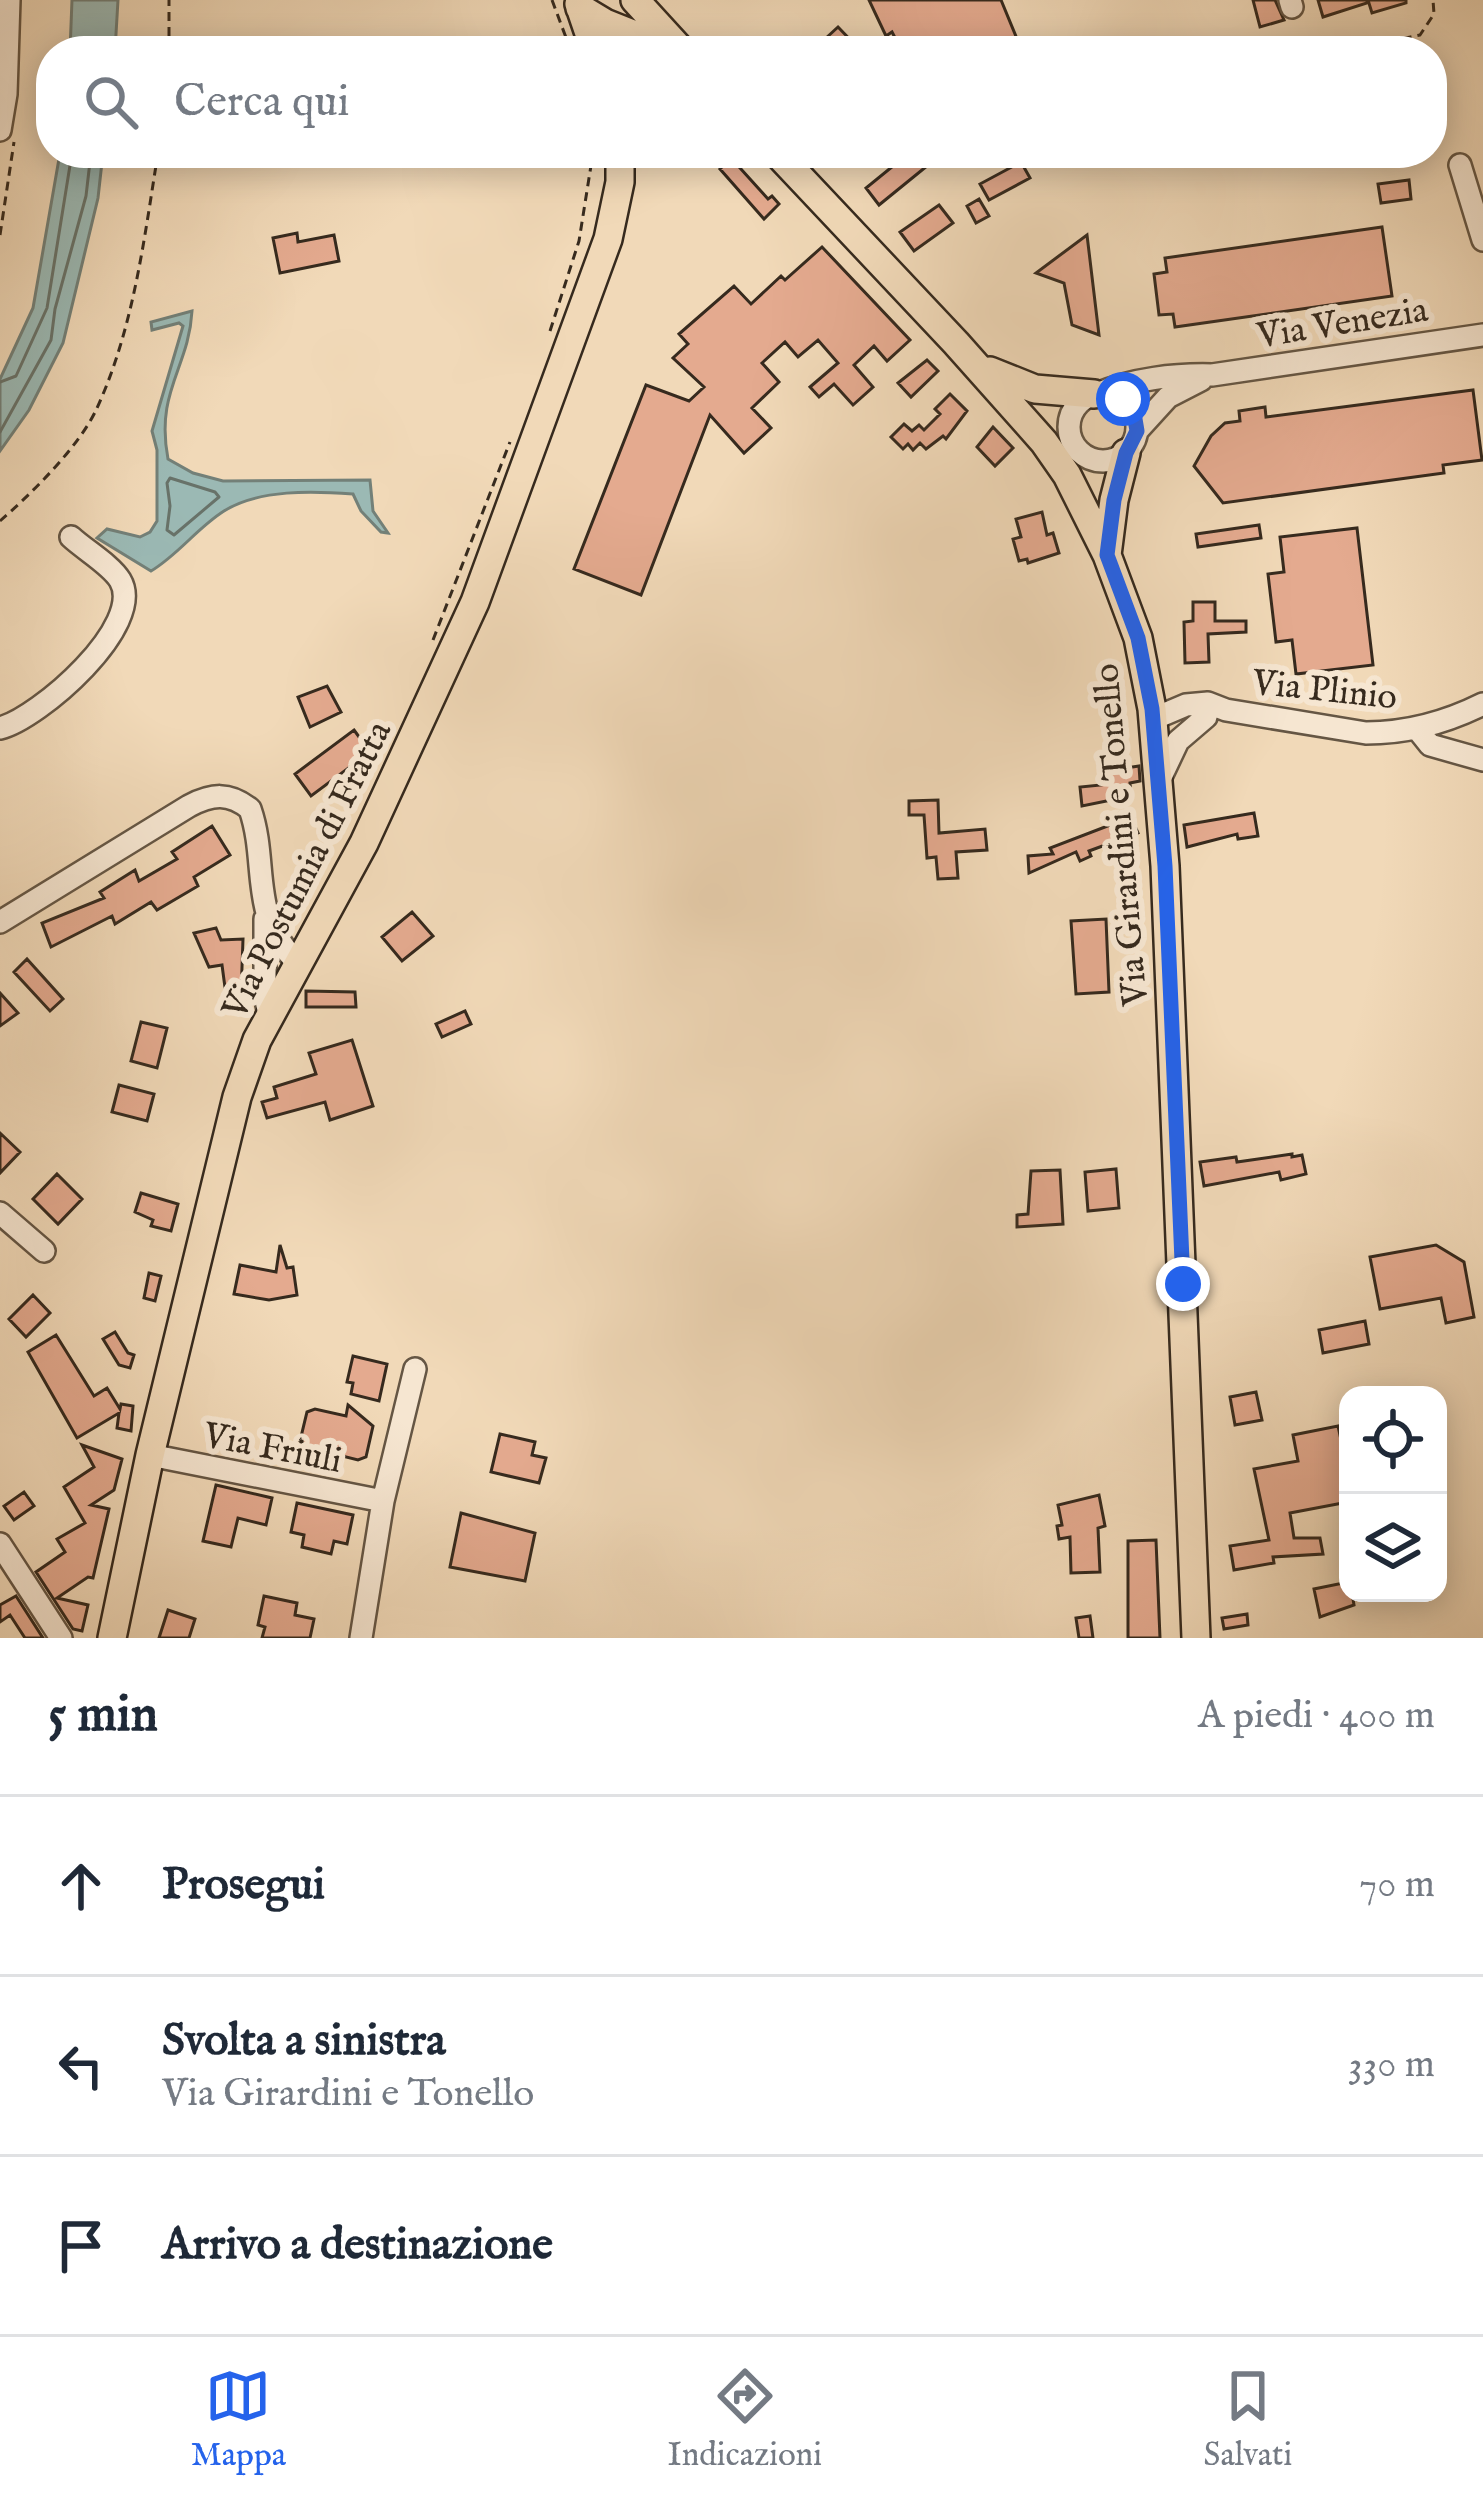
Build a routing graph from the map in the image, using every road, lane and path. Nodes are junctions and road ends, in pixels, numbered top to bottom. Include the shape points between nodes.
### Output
1 (9, 0) edge
2 (169, 0) edge
3 (552, 0) edge
4 (635, 0) edge
5 (1433, 0) edge
6 (581, 3) edge
7 (169, 36) edge
8 (565, 36) edge
9 (591, 36) edge
10 (639, 36) edge
11 (655, 36) edge
12 (1415, 36) edge
13 (0, 130) edge
14 (1460, 165) dead end
15 (156, 168) edge
16 (620, 168) edge
17 (791, 168) edge
18 (1483, 240) edge
19 (1483, 335) edge
20 (975, 364) junction
21 (1212, 375) junction
22 (1095, 394) junction
23 (1131, 442) junction
24 (0, 521) edge
25 (71, 537) dead end
26 (1107, 555) junction
27 (1143, 662) junction
28 (1483, 704) edge
29 (1210, 710) junction
30 (1153, 719) junction
31 (0, 728) edge
32 (1418, 730) junction
33 (1483, 760) edge
34 (1158, 785) junction
35 (266, 913) junction
36 (0, 922) edge
37 (297, 962) junction
38 (269, 1014) junction
39 (0, 1213) edge
40 (44, 1252) dead end
41 (415, 1369) dead end
42 (150, 1455) junction
43 (383, 1501) junction
44 (0, 1544) edge
45 (61, 1638) edge
46 (112, 1638) edge
47 (361, 1638) edge
48 (1196, 1638) edge

1 - 13 street
2 - 7 path
3 - 8 path
4 - 11 main road
5 - 12 path via 1434,14
6 - 9 main road
6 - 10 main road
14 - 18 street
15 - 24 path via 132,310 96,412 36,490
16 - 37 main road, Via Postumia di Fratta via 608,239 475,602 364,843
17 - 20 main road, Via Girardini e Tonello
19 - 21 street, Via Venezia
20 - 22 main road via 1022,386
20 - 26 main road, Via Girardini e Tonello via 1044,442
21 - 22 street, Via Venezia
21 - 23 street, Via Venezia via 1168,398
22 - 23 street via 1123,399 1134,413
22 - 23 street via 1071,414 1073,444 1097,461 1118,458
23 - 26 main road
25 - 31 street via 120,580 121,616 103,647 40,709
26 - 27 main road, Via Girardini e Tonello
27 - 29 street via 1167,689
27 - 30 main road, Via Girardini e Tonello
28 - 32 street, Via Plinio
29 - 30 street, Via Plinio via 1176,724
29 - 32 street, Via Plinio via 1366,733
29 - 34 street via 1178,741
30 - 34 main road, Via Girardini e Tonello
32 - 33 street via 1430,745
34 - 48 main road, Via Girardini e Tonello
35 - 36 street via 250,809 222,796 189,806
35 - 37 street
35 - 38 street
37 - 38 main road, Via Postumia di Fratta
38 - 42 main road, Via Postumia di Fratta via 237,1097
39 - 40 street
41 - 43 street, Via Friuli
42 - 43 street, Via Friuli
42 - 46 main road, Via Postumia di Fratta
43 - 47 street, Via Friuli
44 - 45 street

